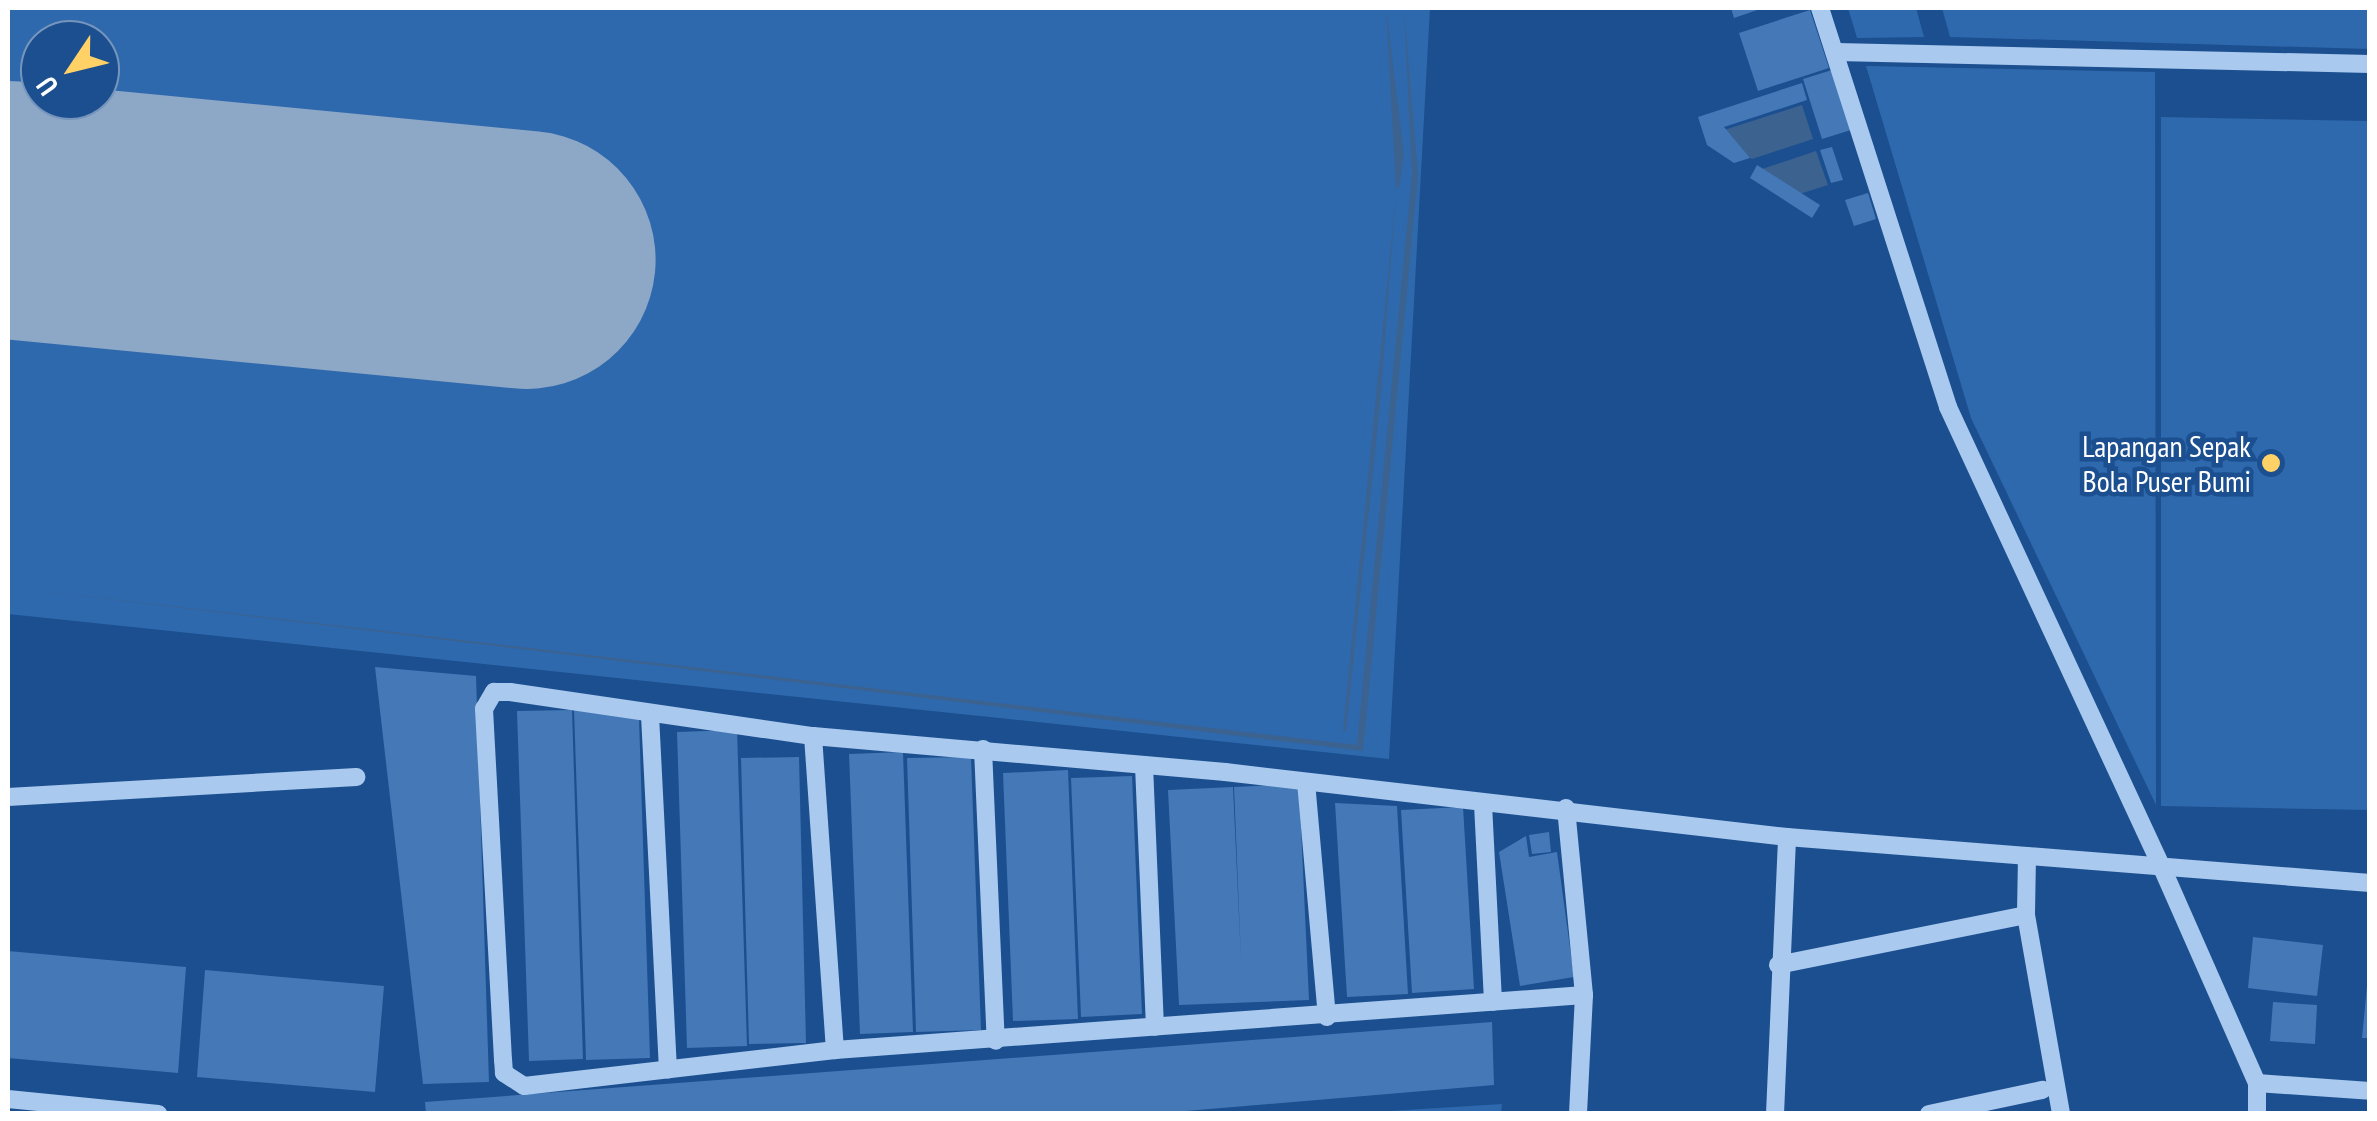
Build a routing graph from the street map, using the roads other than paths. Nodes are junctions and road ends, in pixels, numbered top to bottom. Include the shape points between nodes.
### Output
1 (1820, 8) edge
2 (1837, 52) junction
3 (2370, 64) edge
4 (650, 716) junction
5 (813, 736) junction
6 (983, 749) junction
7 (1144, 765) junction
8 (356, 777) dead end
9 (1306, 782) junction
10 (8, 797) edge
11 (1482, 804) junction
12 (1566, 808) junction
13 (1788, 837) junction
14 (2027, 856) junction
15 (2164, 870) junction
16 (2370, 883) edge
17 (2026, 915) junction
18 (1778, 965) junction
19 (1584, 995) junction
20 (1493, 1002) junction
21 (1327, 1017) junction
22 (1155, 1028) junction
23 (996, 1040) junction
24 (835, 1050) junction
25 (668, 1070) junction
26 (2257, 1084) junction
27 (2042, 1090) dead end
28 (2370, 1091) edge
29 (8, 1099) edge
30 (158, 1114) edge
31 (1578, 1114) edge
32 (1775, 1114) edge
33 (1930, 1114) edge
34 (2061, 1114) edge
35 (2257, 1114) edge

1 - 2 street
2 - 3 street
2 - 15 street via 1948,407
4 - 5 street
4 - 25 street
4 - 25 street via 510,692 494,692 484,709 504,1073 524,1086
5 - 6 street
5 - 24 street
6 - 7 street
6 - 23 street
7 - 9 street
7 - 22 street
8 - 10 street
9 - 11 street
9 - 21 street
11 - 12 street
11 - 20 street
12 - 13 street
12 - 19 street
13 - 14 street
13 - 18 street
14 - 15 street
14 - 17 street
15 - 16 street
15 - 26 street
17 - 18 street
17 - 34 street
18 - 32 street
19 - 20 street
19 - 31 street
20 - 21 street
21 - 22 street
22 - 23 street
23 - 24 street
24 - 25 street
26 - 28 street
26 - 35 street
27 - 33 street
29 - 30 street

